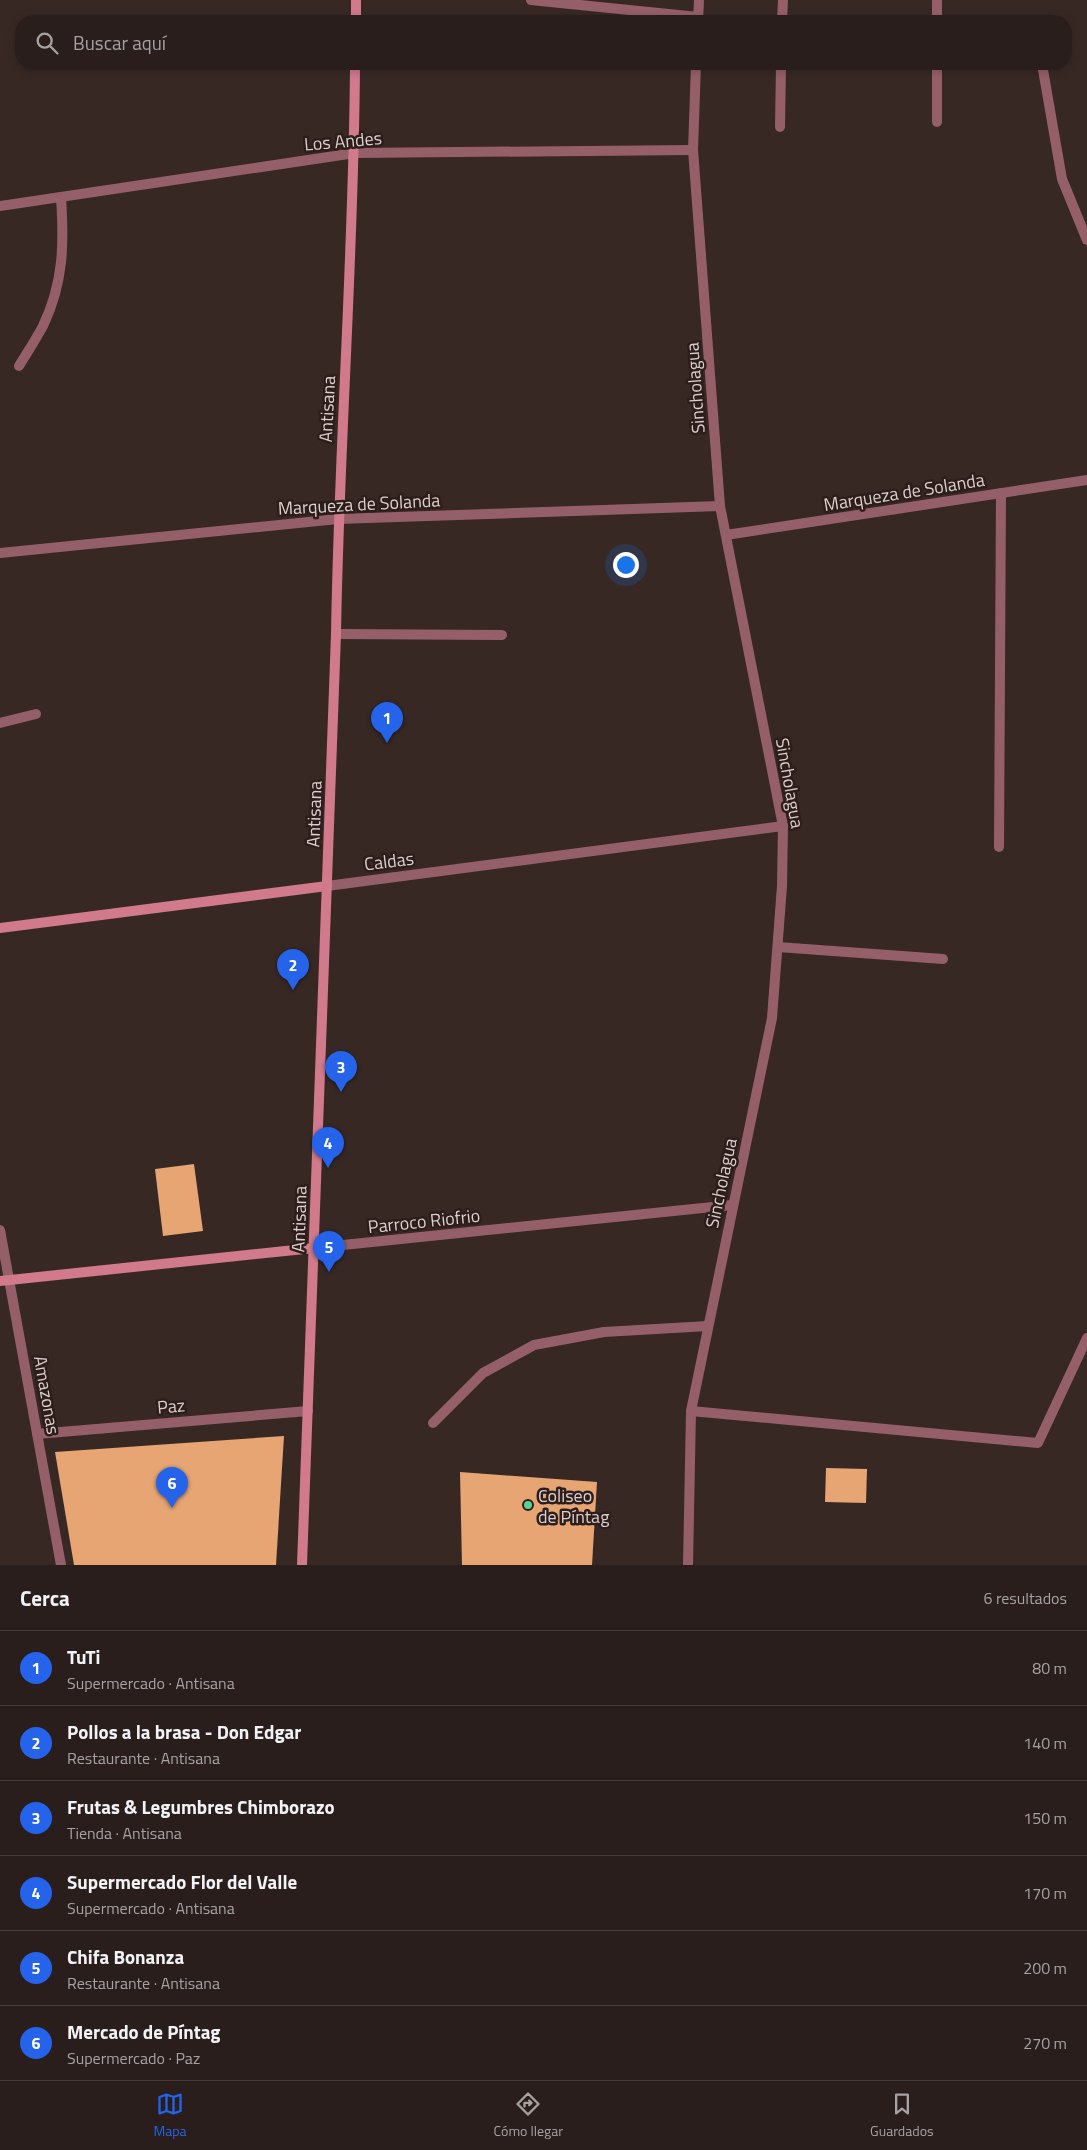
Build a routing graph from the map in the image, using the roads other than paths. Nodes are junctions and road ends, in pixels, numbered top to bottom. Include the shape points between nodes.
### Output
1 (356, 0) edge
2 (531, 0) edge
3 (698, 0) edge
4 (783, 0) edge
5 (937, 0) edge
6 (356, 15) edge
7 (663, 15) edge
8 (698, 15) edge
9 (782, 15) edge
10 (937, 15) edge
11 (355, 70) edge
12 (696, 70) edge
13 (781, 70) edge
14 (937, 70) edge
15 (1043, 70) edge
16 (937, 122) dead end
17 (780, 128) dead end
18 (693, 150) junction
19 (355, 153) junction
20 (61, 197) junction
21 (0, 206) edge
22 (1087, 240) edge
23 (19, 366) dead end
24 (1087, 480) edge
25 (1001, 493) junction
26 (720, 506) junction
27 (338, 519) junction
28 (726, 535) junction
29 (0, 553) edge
30 (336, 634) junction
31 (502, 635) dead end
32 (36, 714) dead end
33 (0, 723) edge
34 (783, 826) junction
35 (999, 847) dead end
36 (327, 886) junction
37 (0, 928) edge
38 (778, 947) junction
39 (943, 959) dead end
40 (732, 1205) junction
41 (0, 1230) edge
42 (314, 1248) junction
43 (5, 1281) edge
44 (708, 1326) junction
45 (1087, 1338) edge
46 (691, 1410) junction
47 (308, 1411) junction
48 (433, 1423) dead end
49 (37, 1434) junction
50 (61, 1565) edge
51 (302, 1565) edge
52 (688, 1565) edge

1 - 6 street
2 - 7 street
3 - 8 street
4 - 9 street
5 - 10 street
11 - 19 street, Antisana
12 - 18 street, Sincholagua
13 - 17 street
14 - 16 street
15 - 22 street via 1062,179
18 - 19 street, Los Andes
18 - 26 street, Sincholagua
19 - 20 street, Los Andes
19 - 27 street, Antisana
20 - 21 street, Los Andes
20 - 23 street via 64,242 60,276 43,325
24 - 25 street, Marqueza de Solanda
25 - 28 street, Marqueza de Solanda
25 - 35 street
26 - 27 street, Marqueza de Solanda
26 - 28 street, Sincholagua
27 - 29 street, Marqueza de Solanda
27 - 30 street, Antisana
28 - 34 street, Sincholagua
30 - 31 street
30 - 36 street, Antisana
32 - 33 street
34 - 36 street, Caldas
34 - 38 street, Sincholagua
36 - 37 street, Caldas
36 - 42 street, Antisana
38 - 39 street
38 - 40 street, Sincholagua via 772,1018
40 - 42 street, Parroco Riofrio
40 - 44 street, Sincholagua
41 - 43 street, Amazonas
42 - 43 street, Parroco Riofrio
42 - 47 street, Antisana
43 - 49 street, Amazonas
44 - 46 street, Sincholagua
44 - 48 street via 604,1332 534,1345 483,1373
45 - 46 street via 1038,1443
46 - 52 street, Sincholagua
47 - 49 street, Paz
47 - 51 street, Antisana
49 - 50 street, Amazonas

